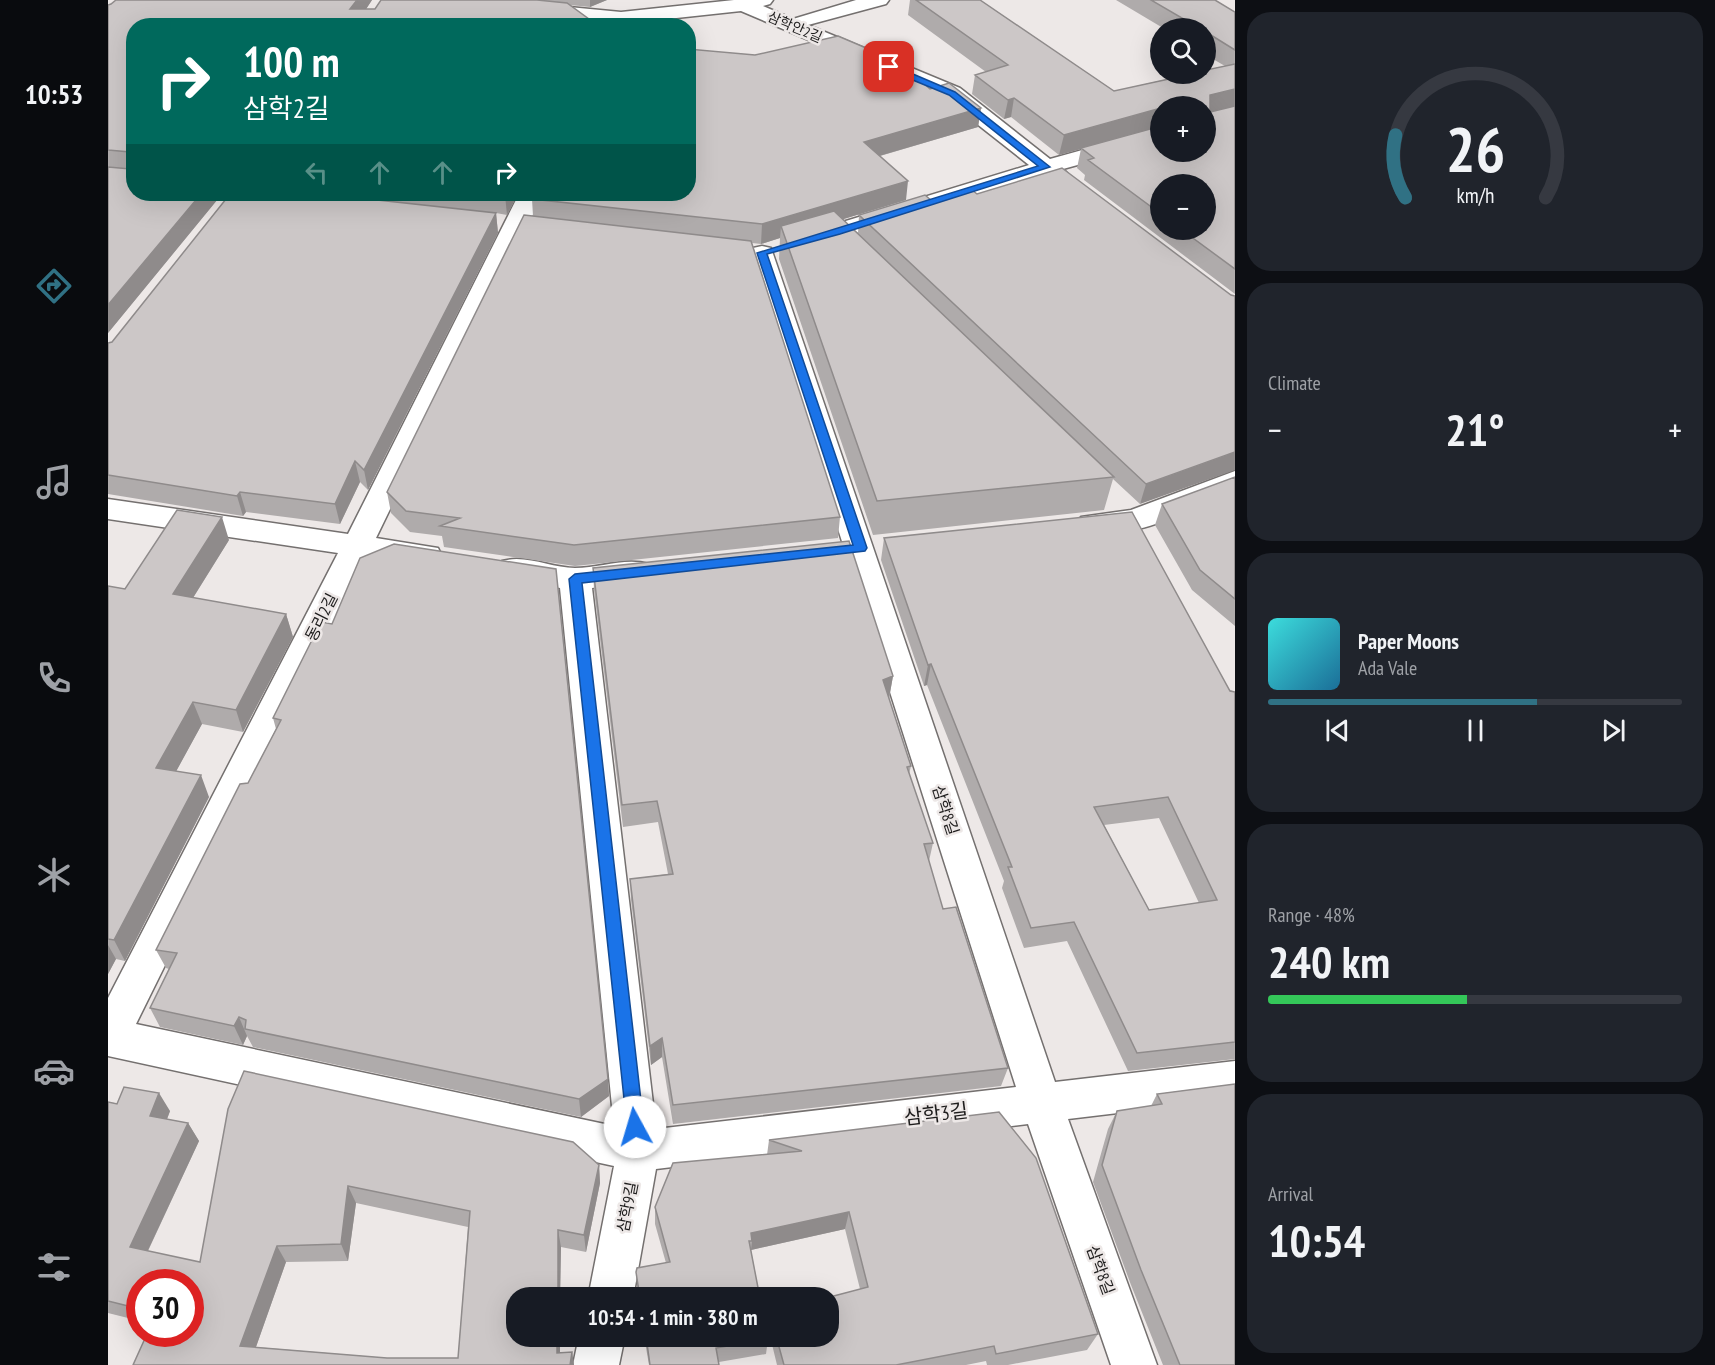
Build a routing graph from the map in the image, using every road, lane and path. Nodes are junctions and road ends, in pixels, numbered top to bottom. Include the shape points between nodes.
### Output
1 (632, 0) edge
2 (879, 0) edge
3 (753, 3) edge
4 (516, 8) edge
5 (590, 18) edge
6 (621, 18) edge
7 (647, 18) edge
8 (801, 21) dead end
9 (1150, 138) edge
10 (1045, 167) junction
11 (1074, 188) edge
12 (527, 201) edge
13 (1235, 481) edge
14 (1109, 495) edge
15 (108, 509) edge
16 (1135, 520) junction
17 (1063, 527) edge
18 (357, 546) junction
19 (872, 547) junction
20 (1151, 550) edge
21 (825, 552) edge
22 (449, 560) edge
23 (484, 565) edge
24 (670, 568) edge
25 (575, 579) junction
26 (108, 1037) edge
27 (1235, 1080) edge
28 (1041, 1101) junction
29 (638, 1151) junction
30 (612, 1287) edge
31 (600, 1347) edge
32 (597, 1365) edge
33 (1134, 1365) edge

1 - 6 street
2 - 8 street
3 - 7 street
3 - 10 street, 삼학안2길 via 952,93
4 - 5 street
9 - 10 street
10 - 11 street, 삼학안2길
10 - 19 street, 삼학8길 via 845,241 750,251
12 - 18 street, 동리2길
13 - 16 street
14 - 16 street
15 - 18 street
16 - 17 street
16 - 20 street
18 - 22 street
18 - 26 street, 동리2길
19 - 21 street
19 - 28 street, 삼학8길
23 - 25 street
24 - 25 street
25 - 29 street, 삼학9길
26 - 29 street, 삼학3길
27 - 28 street, 삼학3길
28 - 29 street, 삼학3길
28 - 33 street, 삼학8길
29 - 30 street, 삼학9길
31 - 32 street

